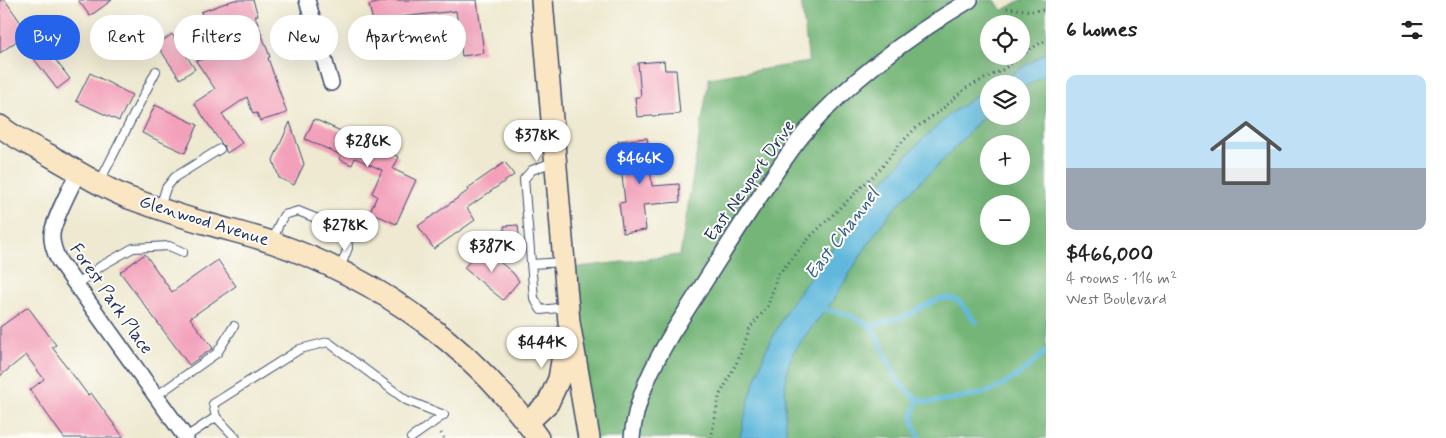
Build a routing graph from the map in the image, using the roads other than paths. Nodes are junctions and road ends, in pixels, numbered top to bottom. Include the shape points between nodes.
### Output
1 (307, 0) edge
2 (542, 0) edge
3 (970, 0) edge
4 (156, 71) dead end
5 (331, 83) dead end
6 (0, 126) edge
7 (220, 149) dead end
8 (555, 161) junction
9 (78, 172) junction
10 (98, 184) junction
11 (160, 208) junction
12 (273, 242) junction
13 (183, 252) dead end
14 (563, 262) junction
15 (532, 264) junction
16 (340, 270) junction
17 (76, 285) junction
18 (568, 314) junction
19 (234, 326) dead end
20 (156, 396) junction
21 (216, 417) junction
22 (532, 430) edge
23 (186, 438) edge
24 (236, 438) edge
25 (411, 438) edge
26 (589, 438) edge
27 (632, 438) edge

1 - 5 street
2 - 8 street
3 - 27 street, East Newport Drive via 876,65 805,132 779,166 656,360 636,412
4 - 10 lane
6 - 9 street, Glenwood Avenue
7 - 11 lane via 175,177 166,188
8 - 14 street
8 - 15 lane via 532,170 524,179
9 - 10 street, Glenwood Avenue
9 - 17 street, Forest Park Place via 52,235 59,261
10 - 11 street, Glenwood Avenue
11 - 12 street, Glenwood Avenue
12 - 16 street, Glenwood Avenue
12 - 16 lane via 284,215 293,211 343,229 347,233 348,248
13 - 17 lane via 169,246 133,248
14 - 15 lane
14 - 18 street
15 - 18 lane via 534,298 541,310
16 - 22 street, Glenwood Avenue via 409,310 452,344 490,380
17 - 20 street, Forest Park Place
18 - 22 street via 559,379
18 - 26 street
19 - 20 lane via 217,352
20 - 23 street, Forest Park Place
21 - 23 lane
21 - 24 lane
21 - 25 lane via 212,404 300,349 328,342 406,400 444,415

